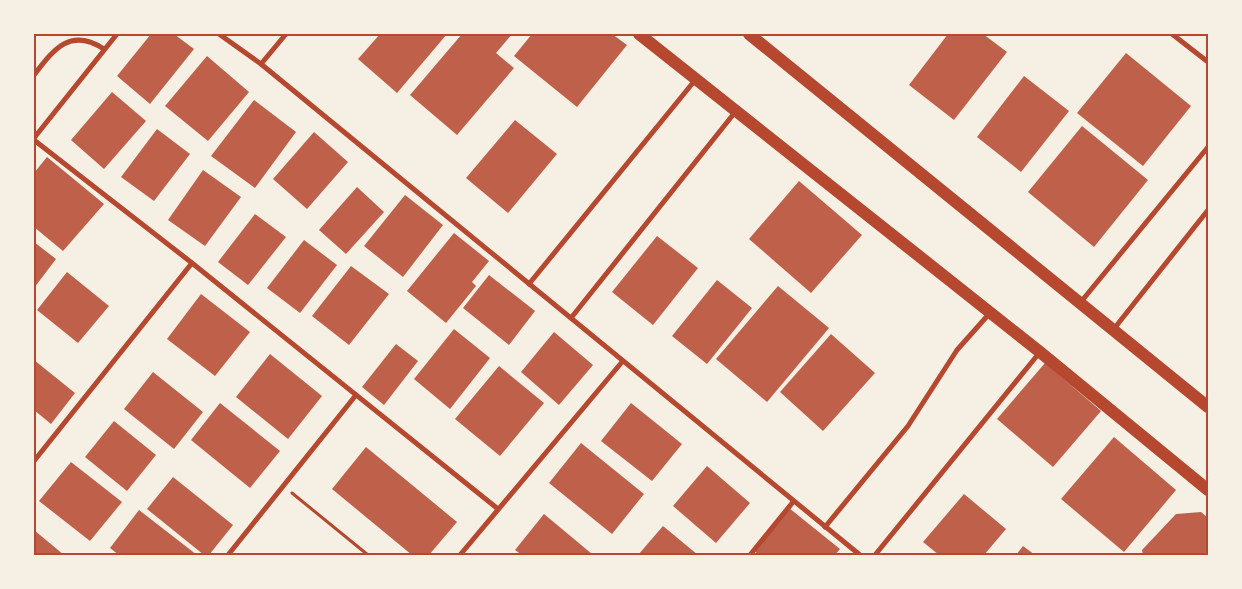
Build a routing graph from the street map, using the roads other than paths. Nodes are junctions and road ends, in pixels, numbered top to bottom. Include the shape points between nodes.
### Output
1 (117, 34) edge
2 (219, 34) edge
3 (286, 34) edge
4 (639, 34) edge
5 (750, 34) edge
6 (1172, 34) edge
7 (227, 36) edge
8 (104, 48) junction
9 (1208, 62) edge
10 (261, 64) junction
11 (34, 75) edge
12 (696, 79) junction
13 (736, 111) junction
14 (34, 139) edge
15 (1208, 147) edge
16 (1208, 210) edge
17 (192, 263) junction
18 (529, 284) junction
19 (1079, 303) junction
20 (989, 314) junction
21 (571, 318) junction
22 (1113, 331) junction
23 (1040, 352) junction
24 (622, 362) junction
25 (356, 395) junction
26 (1208, 407) edge
27 (34, 461) edge
28 (1208, 490) edge
29 (793, 502) junction
30 (498, 509) junction
31 (825, 528) junction
32 (228, 555) edge
33 (460, 555) edge
34 (750, 555) edge
35 (860, 555) edge
36 (875, 555) edge

1 - 8 street
2 - 7 street
3 - 10 street
4 - 12 main road
5 - 19 main road
6 - 9 street
7 - 10 street
8 - 11 street via 83,39 63,44
8 - 14 street
10 - 18 street
12 - 13 main road
12 - 18 street
13 - 20 main road
13 - 21 street
14 - 17 street
15 - 19 street
16 - 22 street
17 - 25 street
17 - 27 street
18 - 21 street
19 - 22 main road
20 - 23 main road
20 - 31 street via 958,350 908,426
21 - 24 street
22 - 26 main road
23 - 28 main road
23 - 36 street
24 - 29 street
24 - 30 street
25 - 30 street
25 - 32 street
29 - 31 street
29 - 34 street
30 - 33 street
31 - 35 street

